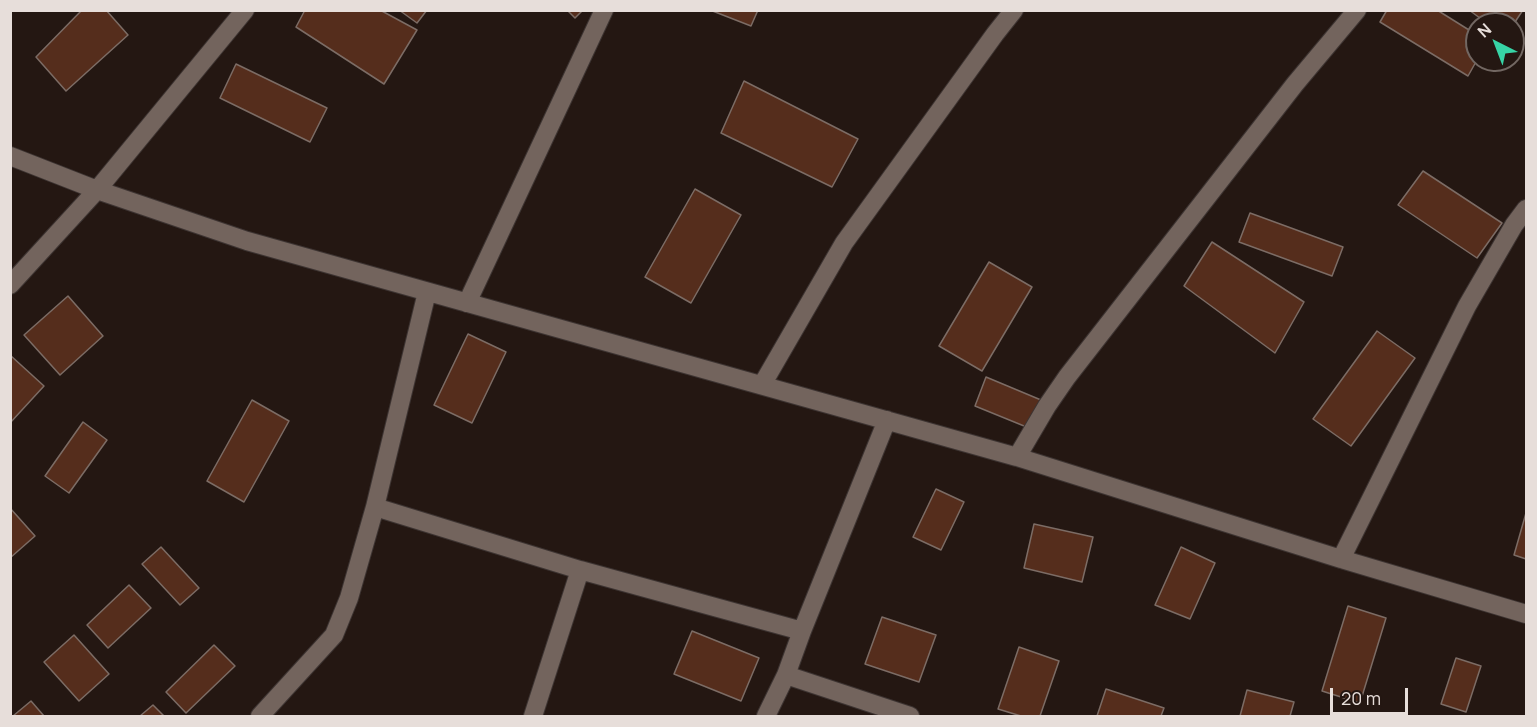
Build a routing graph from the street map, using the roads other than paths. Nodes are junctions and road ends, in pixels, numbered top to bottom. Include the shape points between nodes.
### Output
1 (245, 10) edge
2 (604, 10) edge
3 (1014, 10) edge
4 (1357, 10) edge
5 (10, 156) edge
6 (97, 190) junction
7 (1527, 209) edge
8 (10, 285) edge
9 (427, 292) junction
10 (467, 303) junction
11 (762, 385) junction
12 (887, 420) junction
13 (1017, 456) junction
14 (375, 507) junction
15 (1341, 559) junction
16 (580, 570) junction
17 (1527, 614) edge
18 (802, 631) junction
19 (786, 675) junction
20 (261, 717) edge
21 (533, 717) edge
22 (766, 717) edge
23 (910, 717) edge

1 - 6 street
2 - 10 street
3 - 11 street via 844,243
4 - 13 street via 1067,377
5 - 6 street
6 - 8 street
6 - 9 street via 247,241
7 - 15 street via 1467,306
9 - 10 street
9 - 14 street
10 - 11 street
11 - 12 street
12 - 13 street
12 - 18 street
13 - 15 street
14 - 16 street
14 - 20 street via 334,635
15 - 17 street
16 - 18 street
16 - 21 street
18 - 19 street
19 - 22 street
19 - 23 street

